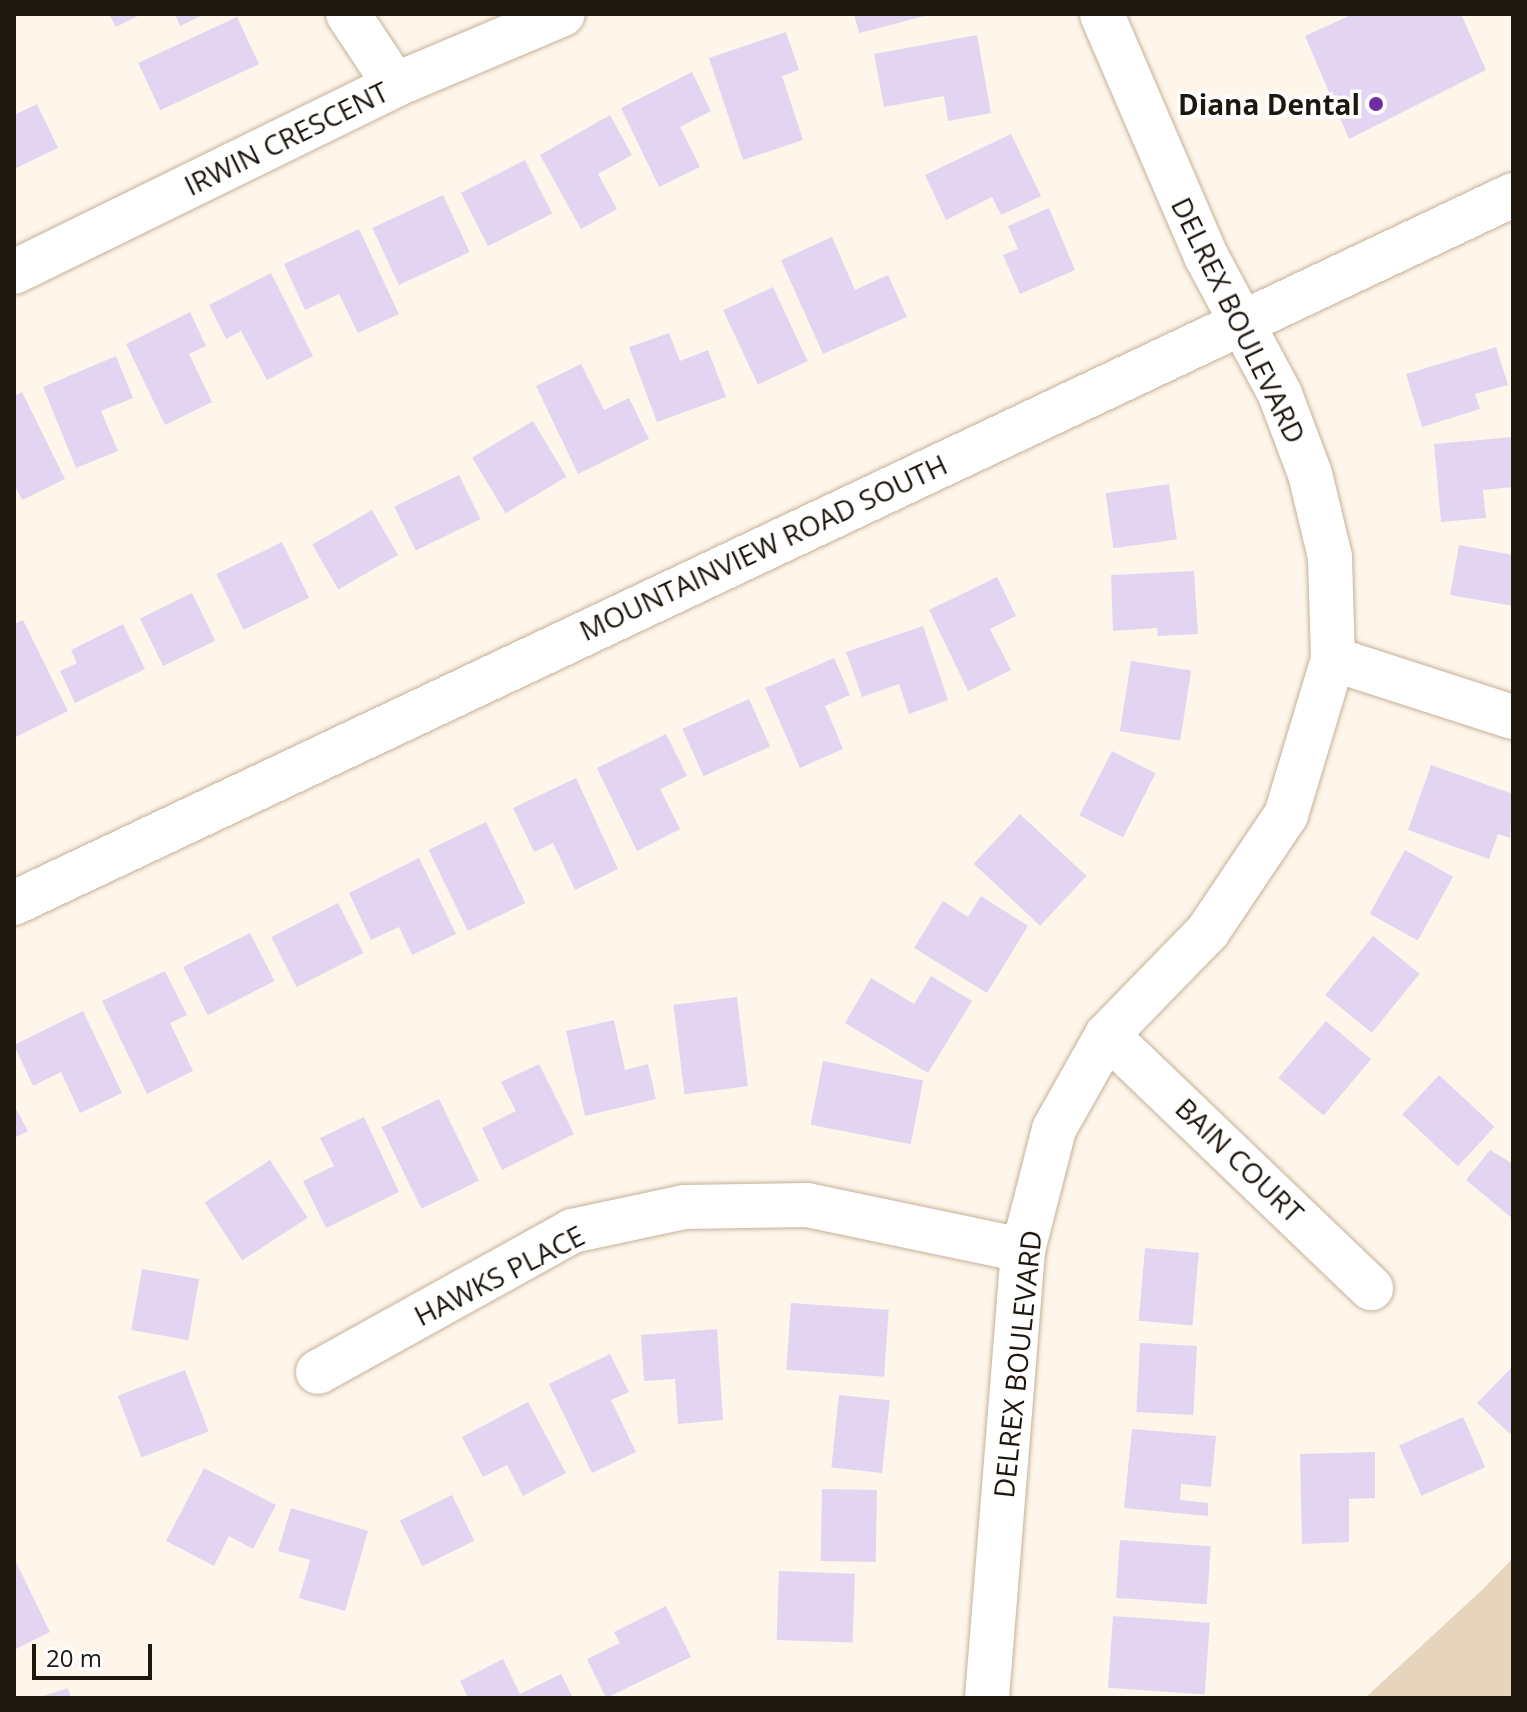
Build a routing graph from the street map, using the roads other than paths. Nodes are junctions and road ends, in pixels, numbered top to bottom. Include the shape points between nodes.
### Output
1 (348, 14) edge
2 (563, 14) edge
3 (1102, 14) edge
4 (395, 85) junction
5 (1513, 195) edge
6 (14, 272) edge
7 (1241, 322) junction
8 (1333, 659) junction
9 (1513, 717) edge
10 (14, 903) edge
11 (1107, 1035) junction
12 (1023, 1250) junction
13 (1371, 1288) dead end
14 (318, 1372) dead end
15 (987, 1698) edge

1 - 4 street
2 - 4 street, IRWIN CRESCENT
3 - 7 street, DELREX BOULEVARD via 1173,183
4 - 6 street, IRWIN CRESCENT
5 - 7 street, MOUNTAINVIEW ROAD SOUTH
7 - 8 street, DELREX BOULEVARD via 1280,394 1310,474 1330,557
7 - 10 street, MOUNTAINVIEW ROAD SOUTH
8 - 9 street
8 - 11 street, DELREX BOULEVARD via 1286,815 1208,931
11 - 12 street, DELREX BOULEVARD via 1054,1129
11 - 13 street, BAIN COURT
12 - 14 street, HAWKS PLACE via 807,1205 684,1207 572,1231
12 - 15 street, DELREX BOULEVARD

